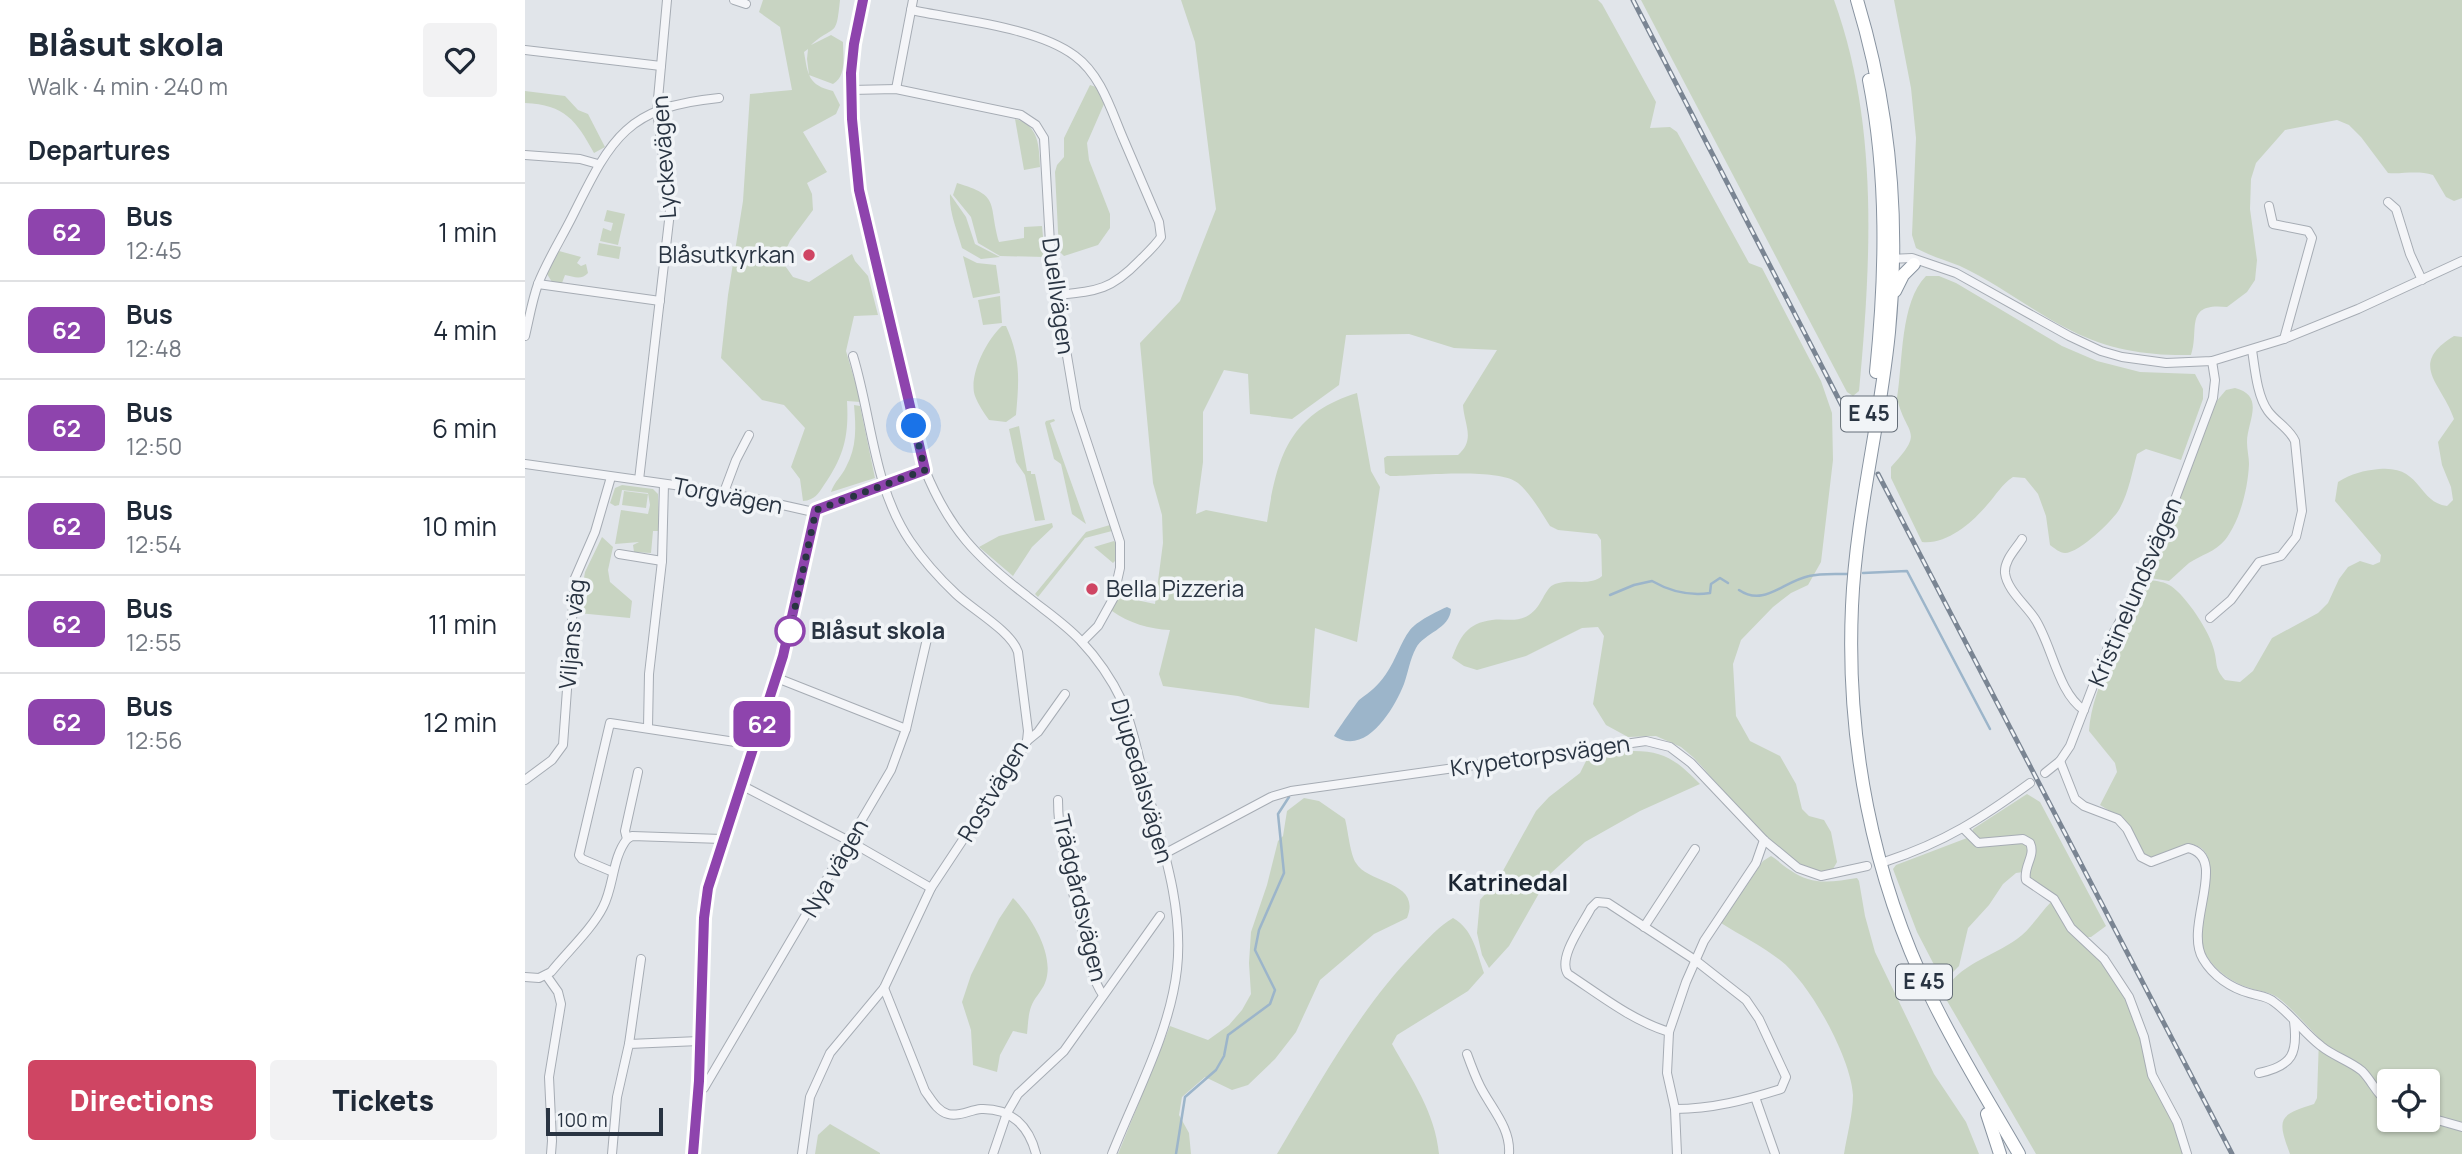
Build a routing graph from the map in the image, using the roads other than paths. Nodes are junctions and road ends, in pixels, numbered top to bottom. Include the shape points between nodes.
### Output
1 (667, 0) edge
2 (734, 0) edge
3 (863, 0) edge
4 (913, 0) edge
5 (1849, 0) edge
6 (1857, 0) edge
7 (746, 4) dead end
8 (911, 10) junction
9 (525, 50) edge
10 (661, 66) junction
11 (896, 89) junction
12 (851, 90) junction
13 (719, 98) dead end
14 (657, 110) junction
15 (525, 155) edge
16 (598, 164) junction
17 (2388, 202) dead end
18 (2269, 206) dead end
19 (1889, 259) junction
20 (2462, 261) edge
21 (1917, 263) junction
22 (2422, 280) junction
23 (538, 284) junction
24 (1056, 295) junction
25 (1891, 297) junction
26 (660, 301) junction
27 (525, 336) edge
28 (2284, 339) junction
29 (2252, 350) junction
30 (853, 356) dead end
31 (2212, 361) junction
32 (749, 435) dead end
33 (525, 464) edge
34 (925, 470) junction
35 (611, 477) junction
36 (639, 480) junction
37 (664, 484) junction
38 (883, 486) junction
39 (724, 492) junction
40 (816, 510) junction
41 (2022, 539) dead end
42 (619, 554) dead end
43 (662, 561) junction
44 (2210, 618) dead end
45 (930, 626) dead end
46 (1082, 642) junction
47 (777, 678) junction
48 (1065, 694) dead end
49 (2084, 710) junction
50 (648, 727) junction
51 (906, 729) junction
52 (1027, 741) junction
53 (755, 745) junction
54 (2060, 761) junction
55 (638, 772) dead end
56 (2045, 773) dead end
57 (525, 780) edge
58 (2029, 783) dead end
59 (741, 785) junction
60 (1058, 800) dead end
61 (1964, 829) junction
62 (627, 839) junction
63 (722, 839) junction
64 (1764, 840) junction
65 (851, 842) junction
66 (1695, 849) dead end
67 (1164, 854) junction
68 (1888, 860) dead end
69 (1867, 866) dead end
70 (613, 872) junction
71 (931, 888) junction
72 (1160, 916) dead end
73 (1644, 927) junction
74 (641, 959) dead end
75 (1695, 960) junction
76 (546, 975) junction
77 (525, 977) edge
78 (884, 988) junction
79 (1103, 995) junction
80 (2294, 1021) junction
81 (1669, 1032) junction
82 (699, 1041) junction
83 (629, 1044) junction
84 (1468, 1054) dead end
85 (2259, 1073) dead end
86 (698, 1091) junction
87 (2377, 1092) edge
88 (1755, 1097) junction
89 (1675, 1109) junction
90 (1007, 1113) junction
91 (1986, 1114) junction
92 (2440, 1121) edge
93 (2462, 1127) edge
94 (551, 1154) edge
95 (612, 1154) edge
96 (693, 1154) edge
97 (802, 1154) edge
98 (993, 1154) edge
99 (1036, 1154) edge
100 (1112, 1154) edge
101 (1509, 1154) edge
102 (1677, 1154) edge
103 (1775, 1154) edge
104 (2000, 1154) edge
105 (2010, 1154) edge
106 (2019, 1154) edge
107 (2187, 1154) edge

1 - 10 street, Lyckevägen
2 - 7 street
3 - 12 street, Djupedalsvägen
4 - 8 street
5 - 19 highway, E 45 via 1880,151
6 - 19 highway, E 45 via 1890,150 1894,201
8 - 11 street
8 - 24 street via 1053,42 1086,66 1103,93 1159,222 1161,237 1111,285
9 - 10 street
10 - 14 street, Lyckevägen
11 - 12 street, Duellvägen
11 - 24 street, Duellvägen via 1021,115 1036,125 1045,145
12 - 34 street, Djupedalsvägen via 859,190
13 - 14 street
14 - 16 street via 621,135
14 - 26 street, Lyckevägen via 670,199
15 - 16 street
16 - 23 street
17 - 22 street via 2396,209
18 - 28 street via 2273,224 2308,231 2312,237
19 - 21 street via 1906,257
19 - 25 highway, E 45
19 - 91 highway, E 45 via 1847,574 1844,682 1849,747 1866,840 1909,968
20 - 22 street
21 - 25 highway via 1903,275
21 - 31 street via 1969,279 2101,351 2166,363
22 - 28 street
23 - 26 street
23 - 27 street
24 - 46 street, Duellvägen via 1080,425 1120,542 1113,599 1098,626
25 - 106 highway, E 45 via 1853,582 1851,681 1857,746 1874,838 1916,964 1949,1034
26 - 36 street, Lyckevägen
28 - 29 street
29 - 31 street
29 - 44 street via 2265,407 2295,441 2301,520 2287,551 2259,562 2231,600
30 - 38 street, Rostvägen
31 - 49 street, Kristinelundsvägen via 2213,398 2150,566 2113,634
32 - 39 street
33 - 35 street, Torgvägen
34 - 38 street, Torgvägen
34 - 46 street, Djupedalsvägen via 944,512 967,544
35 - 36 street, Torgvägen
35 - 57 street, Viljans väg via 575,578 563,745 552,760
36 - 37 street, Torgvägen
37 - 39 street, Torgvägen
37 - 43 street
38 - 40 street, Torgvägen
38 - 52 street, Rostvägen via 900,523 929,566 1016,646
39 - 40 street, Torgvägen via 802,511
40 - 47 street
41 - 49 street via 2008,560 2007,581 2042,631 2073,702
42 - 43 street
43 - 50 street
45 - 51 street, Nya vägen
46 - 67 street, Djupedalsvägen via 1105,670 1123,704
47 - 51 street
47 - 53 street
48 - 52 street
49 - 54 street, Kristinelundsvägen
50 - 53 street
50 - 70 street via 608,725 579,855
51 - 65 street, Nya vägen via 891,770
52 - 71 street, Rostvägen
53 - 59 street
54 - 56 street, Kristinelundsvägen
54 - 80 street via 2075,799 2118,819 2141,858 2151,862 2188,848 2203,857 2208,874 2197,930 2203,959 2225,982 2271,1000
55 - 62 street
58 - 61 street
59 - 63 street
59 - 65 street
60 - 79 street, Trädgårdsvägen via 1071,881 1094,980
61 - 68 street
61 - 107 street via 1979,843 2023,839 2030,843 2033,850 2026,880 2054,898 2071,928 2104,959 2124,989 2140,1024 2152,1075 2177,1122
62 - 63 street
62 - 70 street
63 - 82 street via 704,918
64 - 67 street, Krypetorpsvägen via 1691,763 1670,747 1646,741 1290,791
64 - 69 street via 1813,875
64 - 75 street via 1756,863
65 - 71 street
65 - 86 street, Nya vägen via 704,1088
66 - 73 street
67 - 100 street, Djupedalsvägen via 1177,927 1174,990
70 - 76 street via 599,914
71 - 78 street, Rostvägen
72 - 79 street
73 - 75 street
73 - 81 street via 1608,903 1597,902 1563,965 1568,974 1631,1016
74 - 83 street
75 - 81 street
75 - 88 street via 1753,1008 1786,1077 1781,1089
76 - 77 street
76 - 94 street via 561,1004 549,1077
78 - 90 street via 935,1106 946,1114 982,1109
78 - 97 street, Rostvägen via 836,1043 820,1071 810,1097
79 - 90 street via 1064,1051 1024,1087
80 - 85 street via 2292,1056 2277,1069
80 - 87 street via 2328,1051 2363,1072
81 - 89 street via 1667,1073
82 - 83 street
82 - 86 street
83 - 95 street via 617,1097
84 - 101 street via 1508,1137
86 - 96 street
88 - 89 street via 1699,1109
88 - 103 street
89 - 102 street
90 - 98 street
90 - 99 street via 1027,1131
91 - 104 highway
91 - 105 highway, E 45
92 - 93 street

